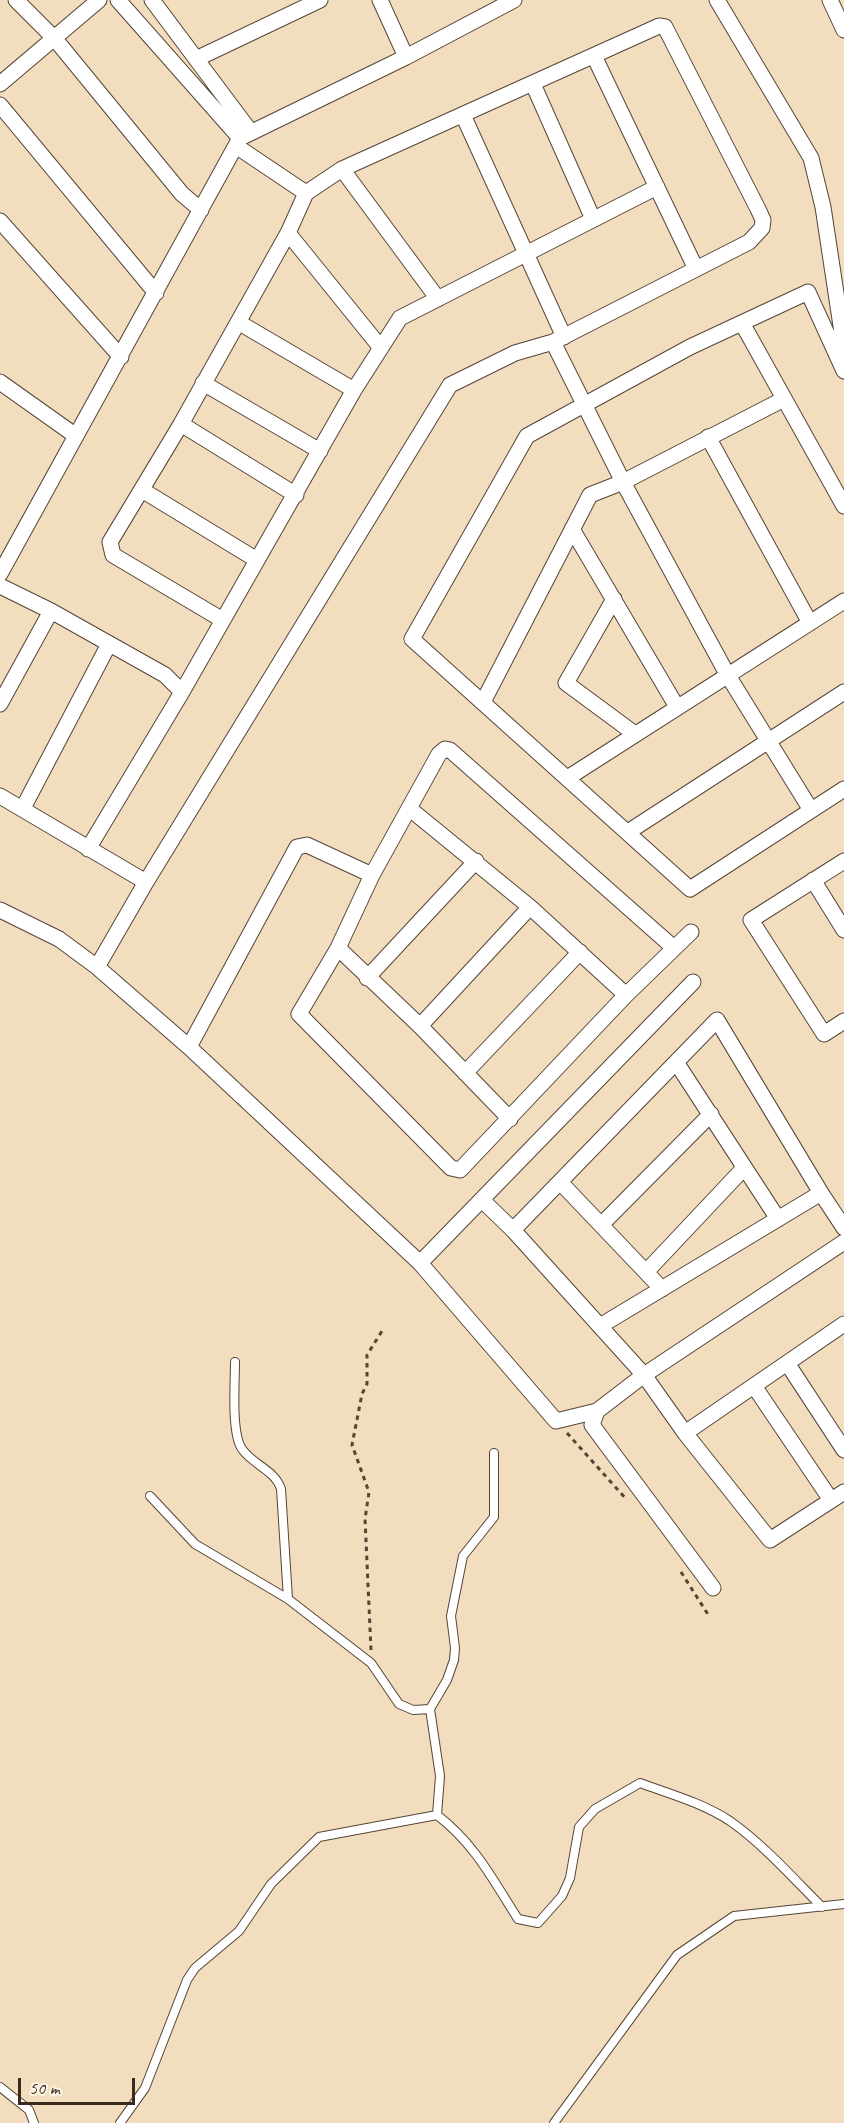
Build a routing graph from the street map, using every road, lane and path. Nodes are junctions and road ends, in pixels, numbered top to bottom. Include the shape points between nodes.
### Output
1 (16, 0) edge
2 (99, 0) edge
3 (118, 0) edge
4 (320, 0) edge
5 (380, 0) edge
6 (514, 0) edge
7 (717, 0) edge
8 (831, 0) edge
9 (155, 1) edge
10 (844, 30) edge
11 (55, 39) junction
12 (594, 56) junction
13 (406, 57) junction
14 (196, 59) junction
15 (0, 84) edge
16 (532, 84) junction
17 (0, 105) edge
18 (463, 115) junction
19 (242, 138) junction
20 (342, 170) junction
21 (657, 187) junction
22 (306, 193) junction
23 (201, 210) junction
24 (593, 219) junction
25 (0, 221) edge
26 (288, 233) junction
27 (527, 256) junction
28 (696, 269) junction
29 (156, 293) junction
30 (438, 299) junction
31 (238, 322) junction
32 (742, 324) junction
33 (559, 339) junction
34 (844, 346) edge
35 (381, 348) junction
36 (121, 357) junction
37 (844, 371) edge
38 (0, 382) edge
39 (204, 383) junction
40 (354, 390) junction
41 (784, 399) junction
42 (584, 403) junction
43 (182, 424) junction
44 (76, 436) junction
45 (708, 437) junction
46 (320, 451) junction
47 (623, 482) junction
48 (142, 490) junction
49 (296, 495) junction
50 (844, 506) edge
51 (573, 529) junction
52 (257, 560) junction
53 (0, 574) edge
54 (0, 586) edge
55 (614, 599) junction
56 (844, 601) edge
57 (51, 611) junction
58 (221, 619) junction
59 (810, 623) junction
60 (109, 644) junction
61 (727, 674) junction
62 (182, 692) junction
63 (844, 692) edge
64 (483, 702) junction
65 (0, 704) edge
66 (677, 707) junction
67 (634, 734) junction
68 (768, 742) junction
69 (569, 777) junction
70 (844, 789) edge
71 (0, 796) edge
72 (23, 808) junction
73 (410, 809) junction
74 (811, 810) junction
75 (628, 832) junction
76 (88, 849) junction
77 (476, 861) junction
78 (844, 861) edge
79 (372, 875) junction
80 (813, 880) junction
81 (146, 882) junction
82 (530, 907) junction
83 (0, 910) edge
84 (844, 930) edge
85 (691, 932) dead end
86 (338, 948) junction
87 (674, 948) junction
88 (580, 952) junction
89 (97, 967) junction
90 (368, 978) junction
91 (693, 982) dead end
92 (626, 994) junction
93 (844, 1021) edge
94 (420, 1026) junction
95 (189, 1047) junction
96 (676, 1062) junction
97 (465, 1073) junction
98 (711, 1114) junction
99 (510, 1119) junction
100 (744, 1167) junction
101 (560, 1182) junction
102 (821, 1193) junction
103 (482, 1200) junction
104 (778, 1219) junction
105 (601, 1224) junction
106 (844, 1228) edge
107 (513, 1230) junction
108 (844, 1242) edge
109 (420, 1263) junction
110 (646, 1272) junction
111 (662, 1289) junction
112 (844, 1324) edge
113 (600, 1326) junction
114 (382, 1331) dead end
115 (235, 1362) dead end
116 (787, 1363) junction
117 (644, 1375) junction
118 (754, 1386) junction
119 (597, 1411) junction
120 (556, 1421) junction
121 (685, 1433) junction
122 (844, 1450) edge
123 (494, 1453) dead end
124 (150, 1496) dead end
125 (838, 1496) edge
126 (632, 1505) dead end
127 (679, 1569) dead end
128 (713, 1587) dead end
129 (288, 1599) junction
130 (709, 1616) dead end
131 (371, 1663) junction
132 (430, 1709) junction
133 (437, 1815) junction
134 (844, 1904) edge
135 (822, 1907) junction
136 (0, 2087) edge
137 (34, 2123) edge
138 (120, 2123) edge
139 (554, 2123) edge

1 - 11 street
2 - 11 street
3 - 19 street
4 - 14 street
5 - 13 street
6 - 13 street
7 - 34 street via 811,158 823,207
8 - 10 street
9 - 14 street
11 - 15 street
11 - 23 street via 182,194
12 - 16 street
12 - 21 street
12 - 28 street via 659,26 665,27 758,208 763,220 758,234
13 - 19 street
14 - 19 street
16 - 18 street
16 - 24 street
17 - 29 street
18 - 20 street
18 - 27 street
19 - 22 street
19 - 23 street
20 - 22 street
20 - 30 street
21 - 24 street
21 - 28 street
22 - 26 street
23 - 29 street
24 - 27 street
25 - 36 street
26 - 31 street
26 - 35 street
27 - 30 street
27 - 33 street
28 - 33 street
29 - 36 street
30 - 35 street via 400,318
31 - 39 street
31 - 40 street
32 - 37 street via 808,292
32 - 41 street
32 - 42 street
33 - 42 street
33 - 81 street via 515,353 450,385
35 - 40 street
36 - 44 street
38 - 44 street
39 - 43 street
39 - 46 street
40 - 46 street
41 - 45 street
41 - 50 street
42 - 47 street
42 - 64 street via 527,436 412,639
43 - 48 street
43 - 49 street
44 - 53 street
45 - 47 street
45 - 59 street
46 - 49 street
47 - 51 street via 590,495
47 - 61 street
48 - 52 street
48 - 58 street via 110,542 112,555
49 - 52 street
51 - 55 street
51 - 64 street
52 - 58 street
54 - 57 street
55 - 66 street
55 - 67 street via 566,683
56 - 59 street
57 - 60 street
57 - 65 street
58 - 62 street
59 - 61 street
60 - 62 street via 165,675
60 - 72 street
61 - 66 street
61 - 68 street
62 - 76 street
63 - 68 street
64 - 69 street
66 - 67 street
67 - 69 street
68 - 74 street
68 - 75 street
69 - 75 street
70 - 74 street
71 - 72 street
72 - 76 street
73 - 77 street
73 - 79 street
73 - 87 street via 439,754 450,750
74 - 75 street via 690,889
76 - 81 street
77 - 82 street
77 - 90 street
78 - 80 street
79 - 86 street
79 - 95 street via 307,844 297,847
80 - 84 street
80 - 93 street via 751,920 824,1034
81 - 89 street
82 - 88 street
82 - 94 street
83 - 89 street via 59,939
85 - 87 street
86 - 90 street
86 - 99 street via 299,1014 451,1168 460,1170
87 - 92 street
88 - 92 street
88 - 97 street
89 - 95 street
90 - 94 street
91 - 103 street
92 - 99 street
94 - 97 street
95 - 109 street
96 - 98 street
96 - 101 street
96 - 102 street via 717,1020
97 - 99 street
98 - 100 street
98 - 105 street
100 - 104 street
100 - 110 street
101 - 105 street
101 - 107 street
102 - 104 street
102 - 106 street
103 - 107 street
103 - 109 street
104 - 111 street
105 - 110 street
107 - 113 street
108 - 117 street
109 - 120 street
110 - 111 street
111 - 113 street
112 - 116 street
113 - 117 street
114 - 131 path via 368,1355 368,1384 362,1394 352,1445 369,1492 365,1519
115 - 129 lane via 237,1438 247,1455 277,1479 281,1489
116 - 118 street
116 - 122 street
117 - 119 street
117 - 121 street
118 - 121 street
118 - 125 street
119 - 120 street
119 - 128 street via 592,1425
120 - 126 path
121 - 125 street via 770,1540
123 - 132 lane via 494,1516 463,1556 451,1616 454,1660
124 - 129 lane via 195,1544
127 - 130 path
129 - 131 lane
131 - 132 lane via 399,1704 412,1710
132 - 133 lane via 440,1776
133 - 135 lane via 472,1847 518,1919 530,1923 538,1923 562,1896 570,1878 579,1827 595,1809 640,1783 728,1820 761,1846
133 - 138 lane via 319,1837 306,1847 271,1884 239,1931 195,1968 145,2088
134 - 135 lane
135 - 139 lane via 734,1916 678,1955
136 - 137 lane via 29,2110

